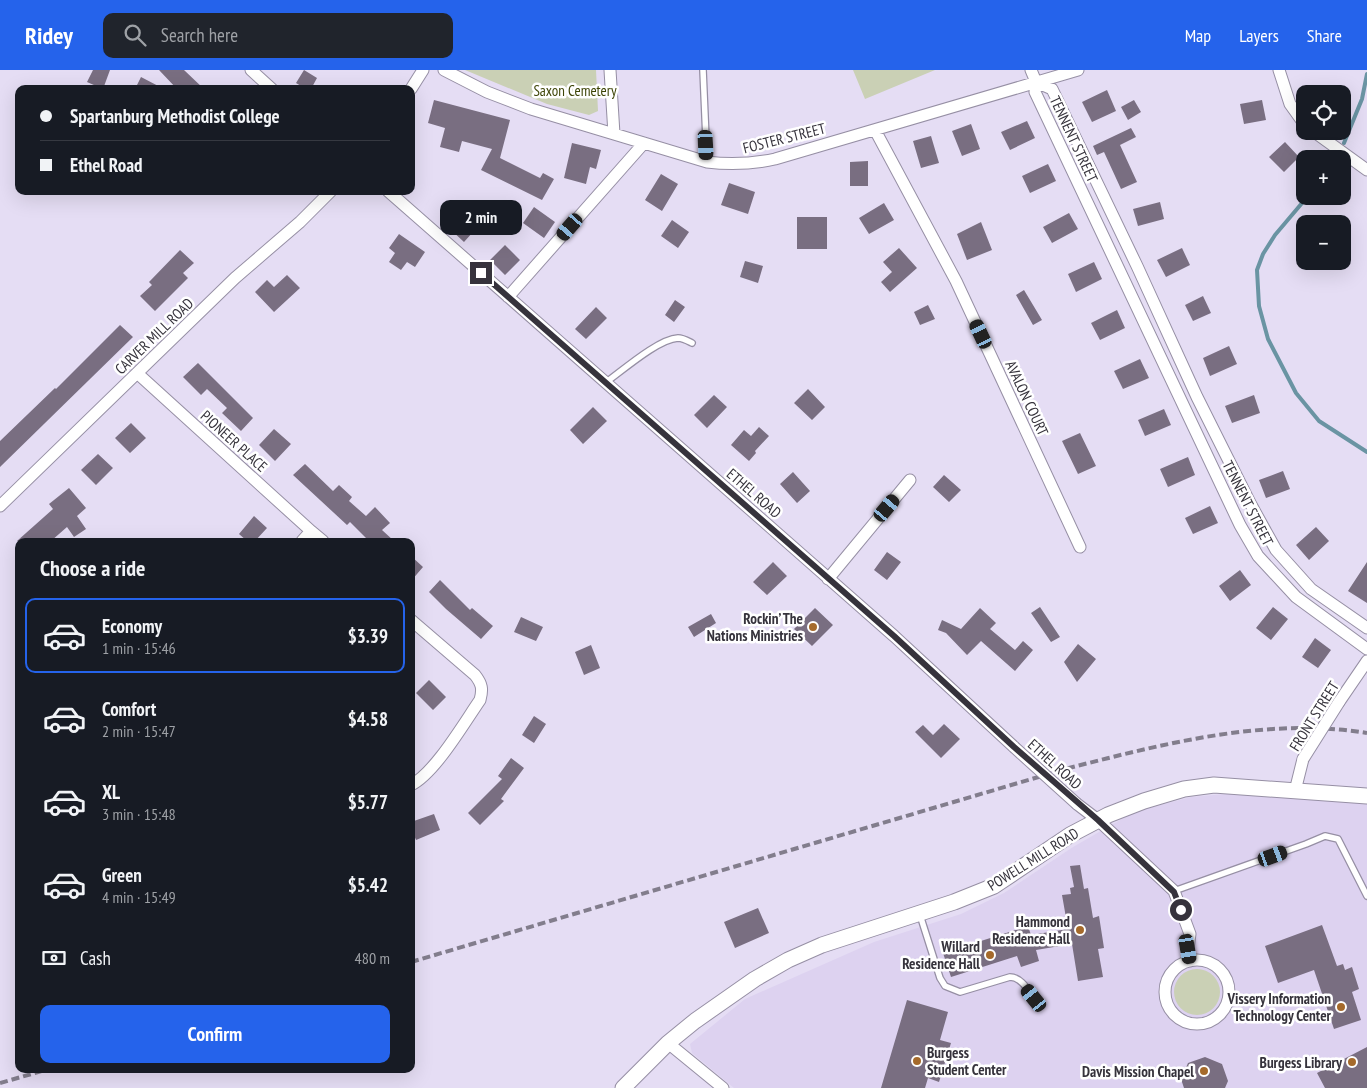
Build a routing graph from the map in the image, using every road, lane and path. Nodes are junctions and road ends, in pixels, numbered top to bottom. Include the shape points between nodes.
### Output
1 (251, 70) edge
2 (423, 70) edge
3 (444, 70) edge
4 (610, 70) edge
5 (703, 70) edge
6 (1031, 70) edge
7 (1078, 70) edge
8 (1279, 70) edge
9 (1036, 82) junction
10 (268, 85) edge
11 (414, 85) edge
12 (1296, 112) edge
13 (875, 130) junction
14 (614, 134) junction
15 (1325, 140) edge
16 (644, 143) junction
17 (707, 162) junction
18 (1367, 170) edge
19 (327, 195) edge
20 (393, 195) edge
21 (508, 297) junction
22 (692, 342) dead end
23 (137, 374) junction
24 (605, 383) junction
25 (910, 480) dead end
26 (0, 506) edge
27 (311, 530) junction
28 (304, 538) edge
29 (320, 538) edge
30 (1080, 547) dead end
31 (828, 579) junction
32 (415, 623) edge
33 (1367, 628) edge
34 (1367, 649) edge
35 (1367, 661) edge
36 (415, 782) edge
37 (1295, 791) junction
38 (1367, 796) edge
39 (1098, 820) junction
40 (1174, 892) junction
41 (1367, 896) edge
42 (920, 913) junction
43 (1190, 961) junction
44 (1034, 998) dead end
45 (668, 1043) junction
46 (624, 1088) edge
47 (723, 1088) edge

1 - 10 street
2 - 11 street
3 - 14 street, FOSTER STREET via 509,101
4 - 14 street
5 - 17 lane
6 - 9 street
7 - 9 street, FOSTER STREET
8 - 12 street
9 - 13 street, FOSTER STREET
9 - 33 street, TENNENT STREET via 1052,89 1197,397 1276,550 1311,589
9 - 34 street, TENNENT STREET via 1035,92 1244,533 1258,556 1296,597
13 - 17 street, FOSTER STREET via 753,164
13 - 30 street, AVALON COURT via 956,281
14 - 16 street, FOSTER STREET
15 - 18 street
16 - 17 street, FOSTER STREET
16 - 21 street
19 - 23 street, CARVER MILL ROAD via 235,278
20 - 21 street, ETHEL ROAD
21 - 24 street, ETHEL ROAD
22 - 24 lane via 676,338 658,345
23 - 26 street, CARVER MILL ROAD
23 - 27 street, PIONEER PLACE
24 - 31 street, ETHEL ROAD
25 - 31 street
27 - 28 street
27 - 29 street, PIONEER PLACE
31 - 39 street, ETHEL ROAD, bridge
32 - 36 street via 475,675 483,691 431,770
35 - 37 street, FRONT STREET, bridge via 1303,760
37 - 38 street, POWELL MILL ROAD
37 - 39 street, POWELL MILL ROAD via 1199,786 1144,801
39 - 40 street, ETHEL ROAD
39 - 42 street, POWELL MILL ROAD via 994,886
40 - 41 lane via 1325,836 1338,839
40 - 43 street via 1190,934
42 - 44 lane via 944,986 960,992 1016,978
42 - 45 street, POWELL MILL ROAD via 822,945 788,960 755,979
43 - 43 street via 1170,975 1166,999 1171,1011 1180,1019 1191,1024 1204,1024 1224,1010 1229,998 1228,986 1224,974 1214,965
45 - 46 street, POWELL MILL ROAD
45 - 47 street

